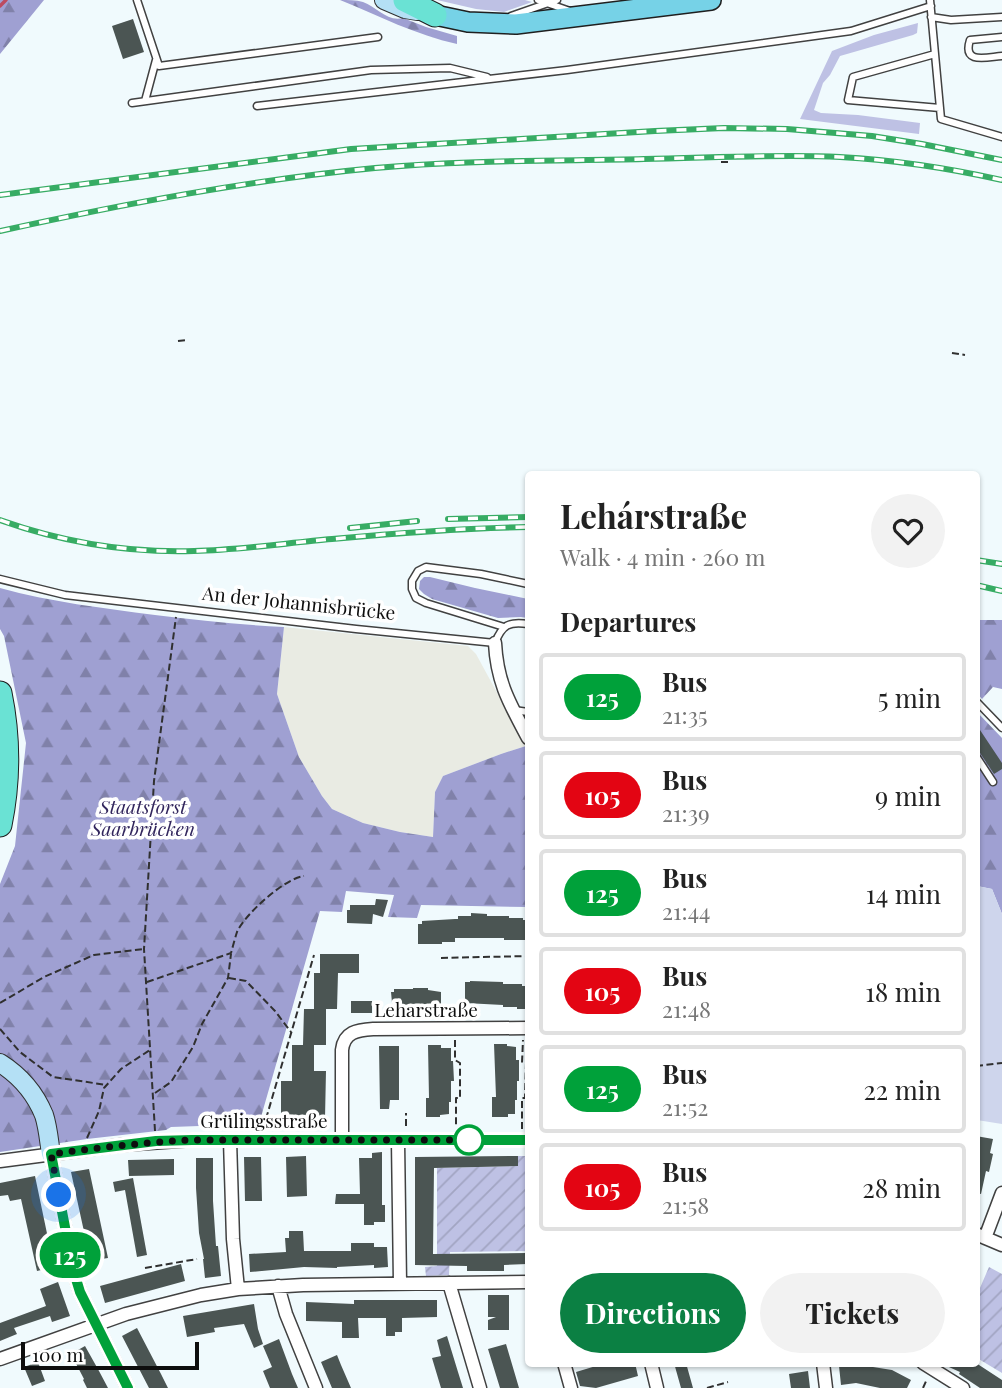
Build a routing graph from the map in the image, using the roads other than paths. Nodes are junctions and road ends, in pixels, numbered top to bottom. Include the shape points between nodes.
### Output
1 (136, 0) edge
2 (384, 0) edge
3 (405, 0) edge
4 (538, 0) edge
5 (557, 0) edge
6 (617, 0) edge
7 (711, 0) edge
8 (549, 3) junction
9 (931, 3) edge
10 (652, 5) edge
11 (435, 15) junction
12 (585, 15) junction
13 (931, 17) junction
14 (1002, 17) edge
15 (489, 24) junction
16 (378, 37) dead end
17 (1002, 37) edge
18 (935, 54) junction
19 (1002, 56) edge
20 (156, 60) junction
21 (493, 78) junction
22 (145, 102) junction
23 (132, 103) dead end
24 (257, 106) dead end
25 (940, 108) junction
26 (1002, 137) edge
27 (0, 579) edge
28 (525, 583) edge
29 (525, 624) edge
30 (504, 627) junction
31 (495, 643) junction
32 (0, 693) edge
33 (980, 705) edge
34 (514, 710) junction
35 (525, 712) edge
36 (1002, 728) edge
37 (525, 732) edge
38 (980, 762) edge
39 (993, 782) dead end
40 (0, 824) edge
41 (525, 1028) edge
42 (0, 1063) edge
43 (230, 1140) junction
44 (342, 1140) junction
45 (525, 1140) edge
46 (398, 1141) junction
47 (51, 1154) junction
48 (0, 1161) edge
49 (1002, 1193) edge
50 (981, 1236) edge
51 (1002, 1245) edge
52 (525, 1282) edge
53 (400, 1283) junction
54 (449, 1283) junction
55 (278, 1286) junction
56 (238, 1289) junction
57 (95, 1324) junction
58 (0, 1359) edge
59 (565, 1367) edge
60 (652, 1367) edge
61 (823, 1367) edge
62 (929, 1367) edge
63 (128, 1388) edge
64 (316, 1388) edge
65 (480, 1388) edge
66 (571, 1388) edge
67 (657, 1388) edge
68 (826, 1388) edge
69 (963, 1388) edge

1 - 20 lane
2 - 11 street
3 - 11 highway
4 - 8 lane
5 - 8 lane
6 - 10 main road via 620,4
7 - 10 main road
8 - 12 lane
8 - 15 lane
9 - 13 lane
9 - 21 lane via 851,31
10 - 12 main road
11 - 15 main road
12 - 15 main road
13 - 14 lane
13 - 18 lane
16 - 20 lane via 159,66
17 - 19 lane via 975,38 968,44 971,57
18 - 25 lane
18 - 25 lane via 853,76 848,100
20 - 22 lane
21 - 22 lane via 450,68 371,70
21 - 24 lane
22 - 23 lane
25 - 26 lane via 941,119
27 - 31 lane, An der Johannisbrücke via 65,595
28 - 30 lane via 426,567 412,581 416,598
29 - 30 lane
30 - 31 lane
31 - 34 street via 501,684
32 - 40 highway via 8,757
33 - 36 lane
34 - 35 lane
34 - 37 street
38 - 39 lane
41 - 44 street, Leharstraße via 350,1033 343,1043
42 - 47 street via 36,1098 46,1121
43 - 44 street, Grülingsstraße
43 - 47 street, Grülingsstraße via 156,1141
43 - 56 street
44 - 46 street, Grülingsstraße
45 - 46 street, Grülingsstraße
46 - 53 street
47 - 48 street, Grülingsstraße
47 - 57 street via 73,1269
49 - 50 street
50 - 51 street
52 - 54 street
53 - 54 street
53 - 55 street
54 - 65 street
55 - 56 street
55 - 64 street
56 - 57 street via 165,1303
57 - 58 street
57 - 63 street
59 - 66 street
60 - 67 street
61 - 68 street
62 - 69 street

